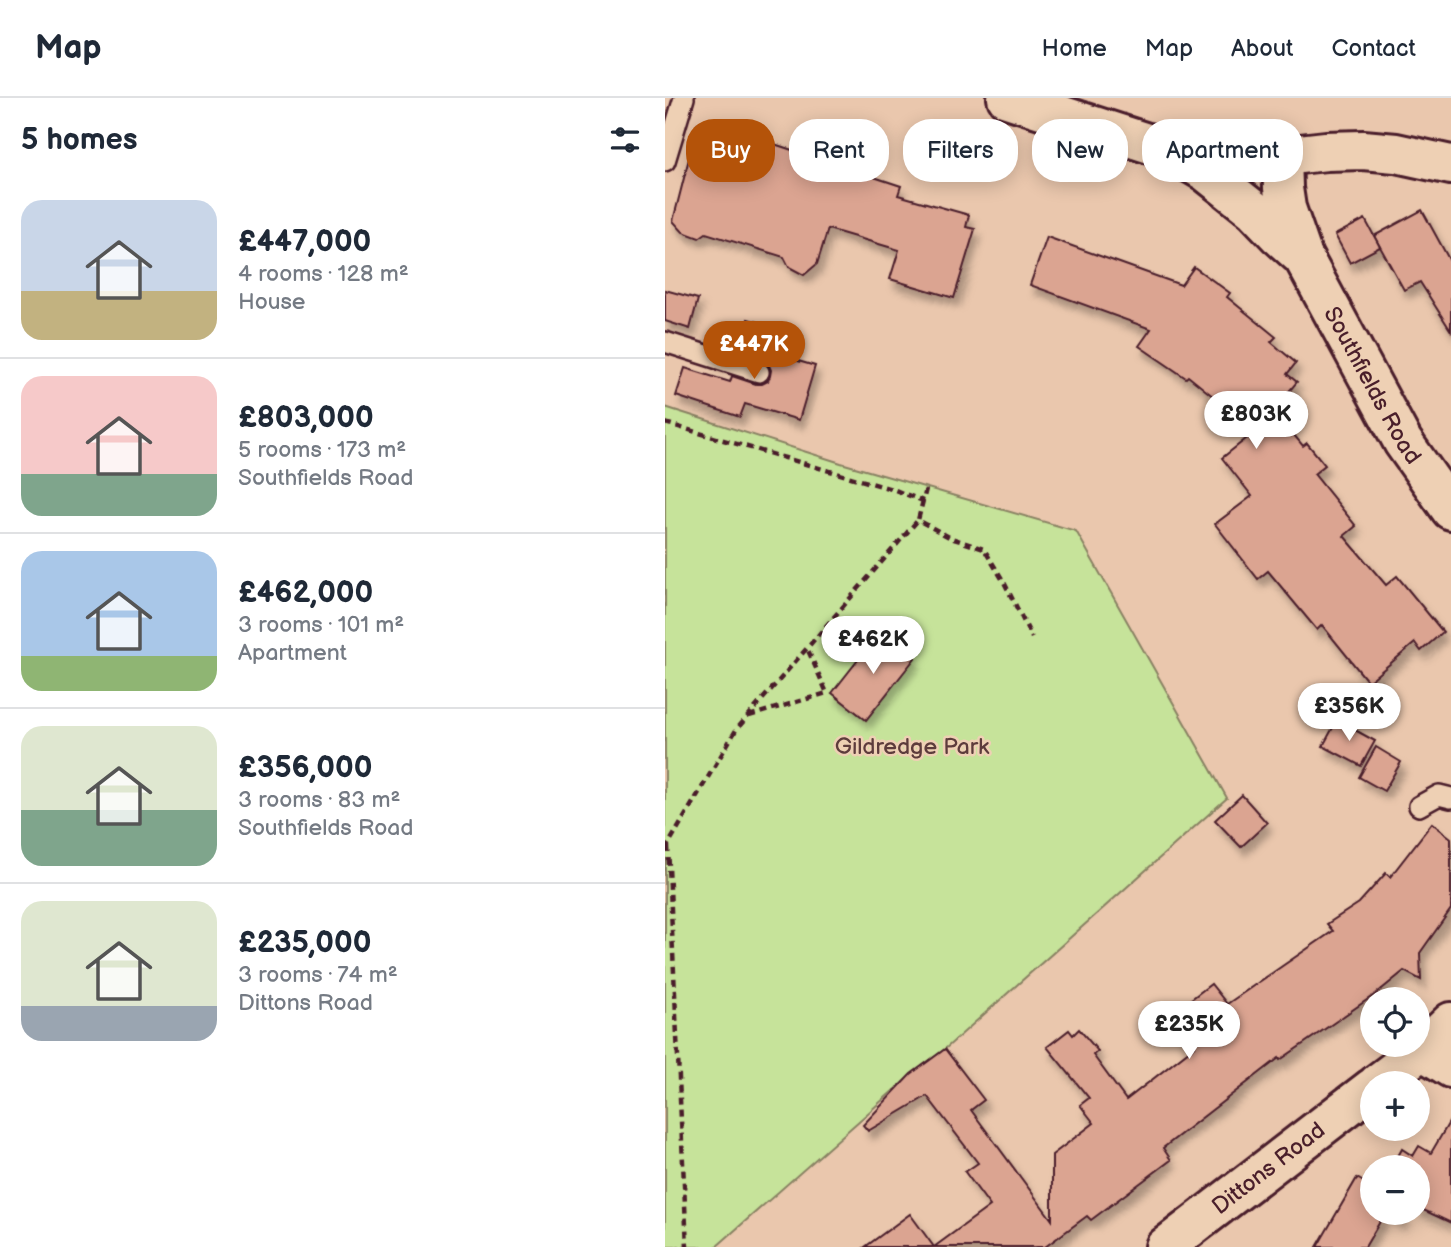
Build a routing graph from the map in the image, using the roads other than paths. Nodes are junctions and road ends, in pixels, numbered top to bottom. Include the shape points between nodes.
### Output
1 (684, 98) edge
2 (1007, 98) edge
3 (1142, 141) edge
4 (1303, 153) edge
5 (665, 161) edge
6 (1451, 165) edge
7 (1219, 182) edge
8 (1283, 182) edge
9 (1303, 257) junction
10 (665, 342) edge
11 (759, 372) dead end
12 (1451, 509) edge
13 (1451, 798) edge
14 (1419, 807) dead end
15 (1451, 1022) edge
16 (1437, 1059) edge
17 (1408, 1071) edge
18 (1360, 1097) edge
19 (1165, 1247) edge

1 - 5 lane
2 - 3 street
4 - 6 street via 1363,150
7 - 9 street, Southfields Road
8 - 9 street, Southfields Road via 1286,208
9 - 12 street, Southfields Road via 1403,442
10 - 11 lane
13 - 14 lane via 1439,795
15 - 16 street
16 - 17 street
18 - 19 street, Dittons Road

